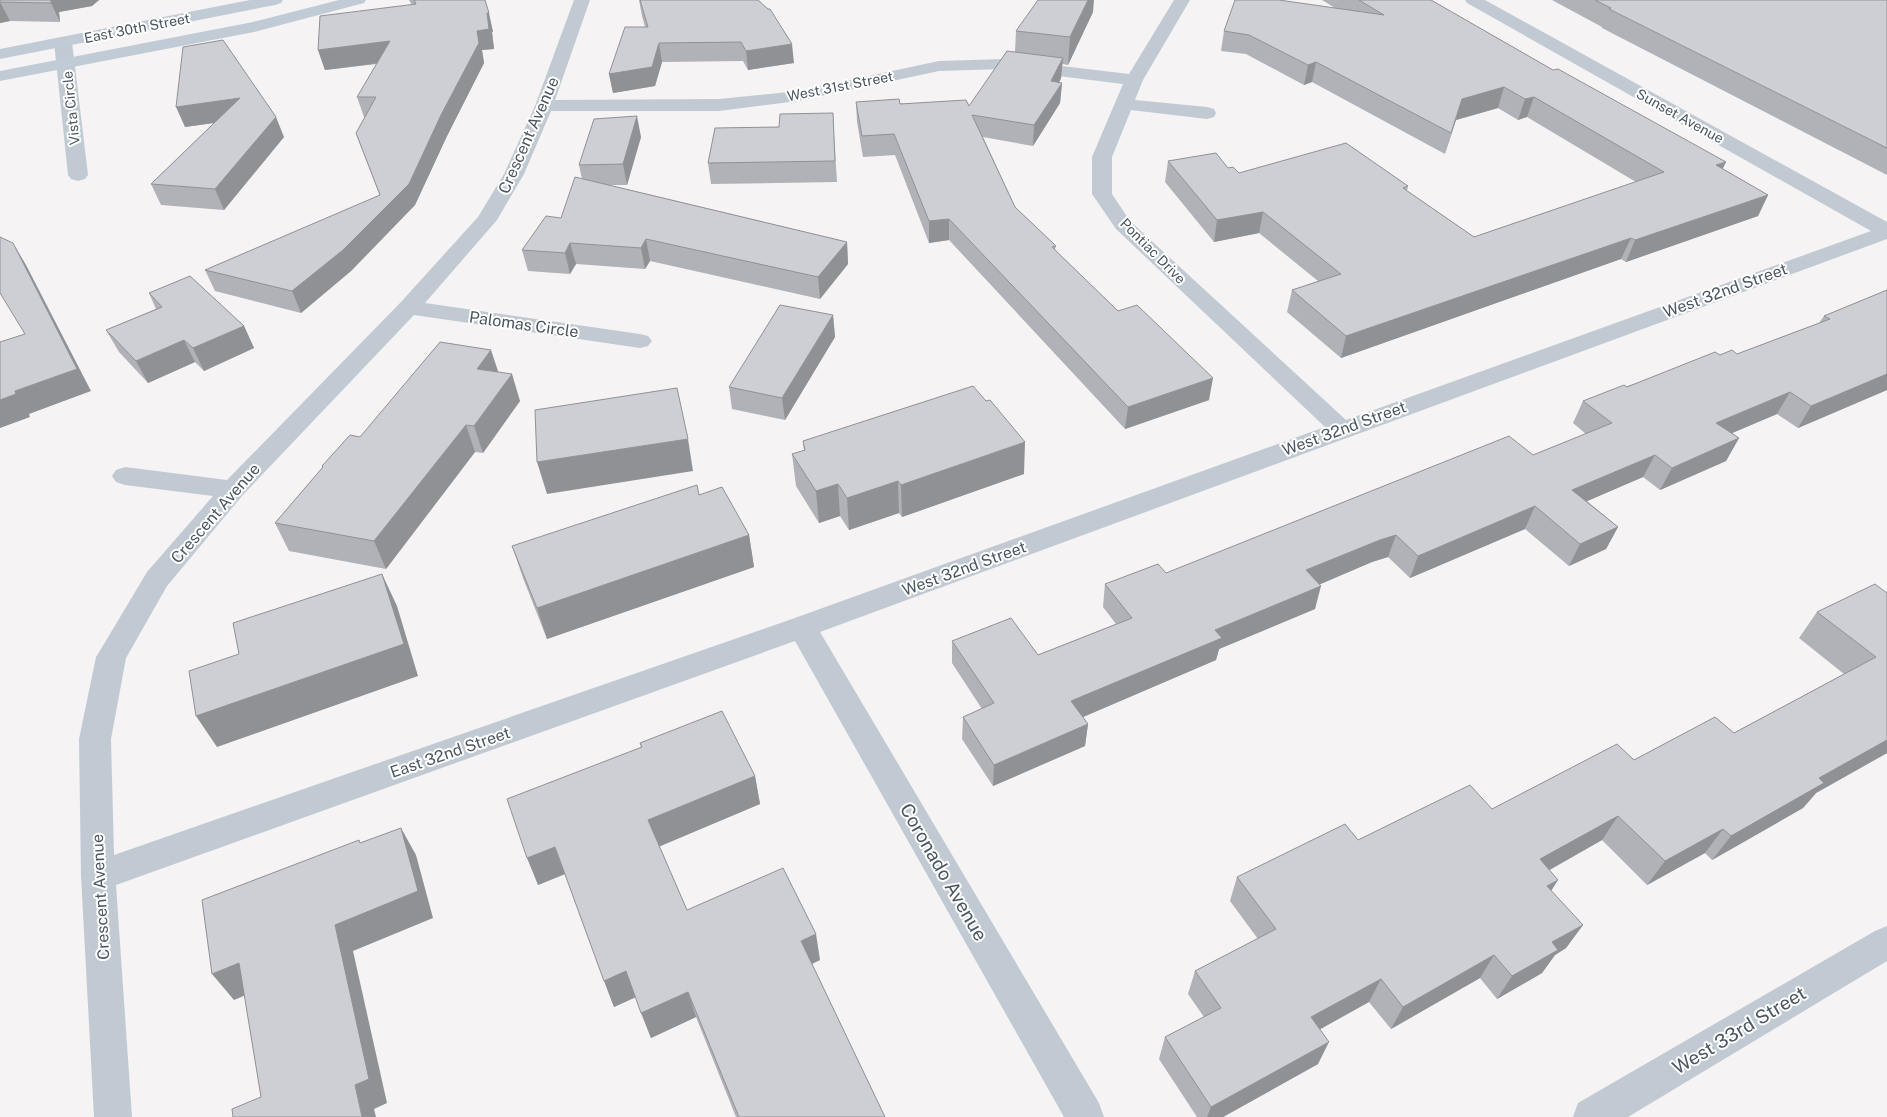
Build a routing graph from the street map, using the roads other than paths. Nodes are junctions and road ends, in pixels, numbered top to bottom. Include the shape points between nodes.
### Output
1 (274, 0) edge
2 (358, 0) edge
3 (582, 0) edge
4 (1182, 0) edge
5 (1472, 0) edge
6 (63, 42) junction
7 (0, 54) edge
8 (66, 63) junction
9 (0, 76) edge
10 (1134, 80) junction
11 (1124, 104) junction
12 (544, 106) junction
13 (1206, 113) dead end
14 (78, 175) dead end
15 (1887, 231) edge
16 (410, 307) junction
17 (640, 341) dead end
18 (1341, 430) junction
19 (125, 476) dead end
20 (233, 490) junction
21 (802, 627) junction
22 (98, 876) junction
23 (1887, 942) edge
24 (113, 1117) edge
25 (1086, 1117) edge
26 (1592, 1117) edge

1 - 6 main road, East 30th Street
2 - 8 main road via 254,26
3 - 12 street, Crescent Avenue
4 - 10 street, Pontiac Drive
5 - 15 street, Sunset Avenue
6 - 7 main road, East 30th Street
6 - 8 street, Vista Circle
8 - 9 main road
8 - 14 street, Vista Circle
10 - 11 street, Pontiac Drive
10 - 12 street, West 31st Street via 1003,64 939,66 798,96 719,105
11 - 13 street
11 - 18 street, Pontiac Drive via 1102,156 1102,194 1123,224
12 - 16 street, Crescent Avenue via 514,174 487,220
15 - 18 street, West 32nd Street
16 - 17 street, Palomas Circle
16 - 20 street, Crescent Avenue
18 - 21 street, West 32nd Street
19 - 20 street
20 - 22 street, Crescent Avenue via 157,579 111,657 95,739
21 - 22 street, East 32nd Street
21 - 25 street, Coronado Avenue
22 - 24 street, Crescent Avenue
23 - 26 street, West 33rd Street

